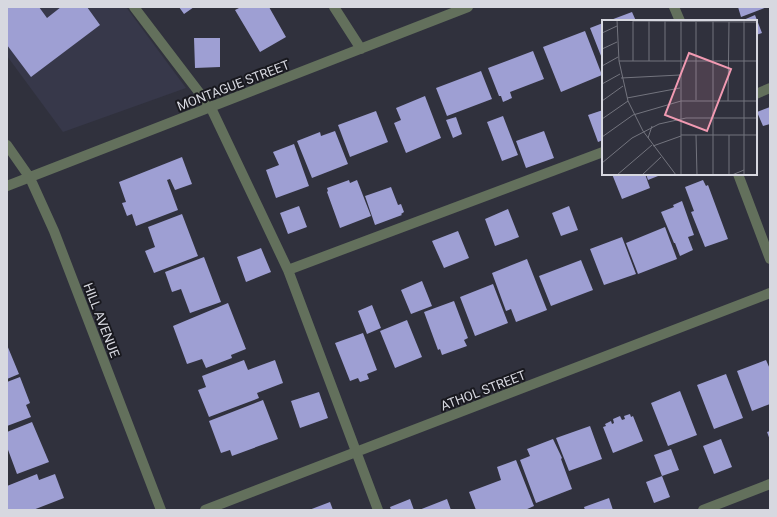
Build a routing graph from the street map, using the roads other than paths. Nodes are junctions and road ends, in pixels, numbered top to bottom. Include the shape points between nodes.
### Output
1 (134, 7) edge
2 (334, 7) edge
3 (468, 7) edge
4 (674, 7) edge
5 (680, 20) edge
6 (361, 49) junction
7 (770, 88) edge
8 (757, 94) edge
9 (211, 108) junction
10 (7, 145) edge
11 (602, 152) edge
12 (738, 175) edge
13 (30, 178) junction
14 (7, 186) edge
15 (770, 259) edge
16 (288, 270) junction
17 (770, 293) edge
18 (356, 452) junction
19 (770, 484) edge
20 (161, 510) edge
21 (205, 510) edge
22 (378, 510) edge
23 (704, 510) edge

1 - 9 street
2 - 6 street
3 - 6 street, MONTAGUE STREET
4 - 5 street
6 - 9 street, MONTAGUE STREET
7 - 8 street
9 - 13 street, MONTAGUE STREET
9 - 16 street
10 - 13 street, HILL AVENUE
11 - 16 street
12 - 15 street
13 - 14 street, MONTAGUE STREET
13 - 20 street, HILL AVENUE via 54,231
16 - 18 street
17 - 18 street, ATHOL STREET
18 - 21 street, ATHOL STREET
18 - 22 street
19 - 23 street

